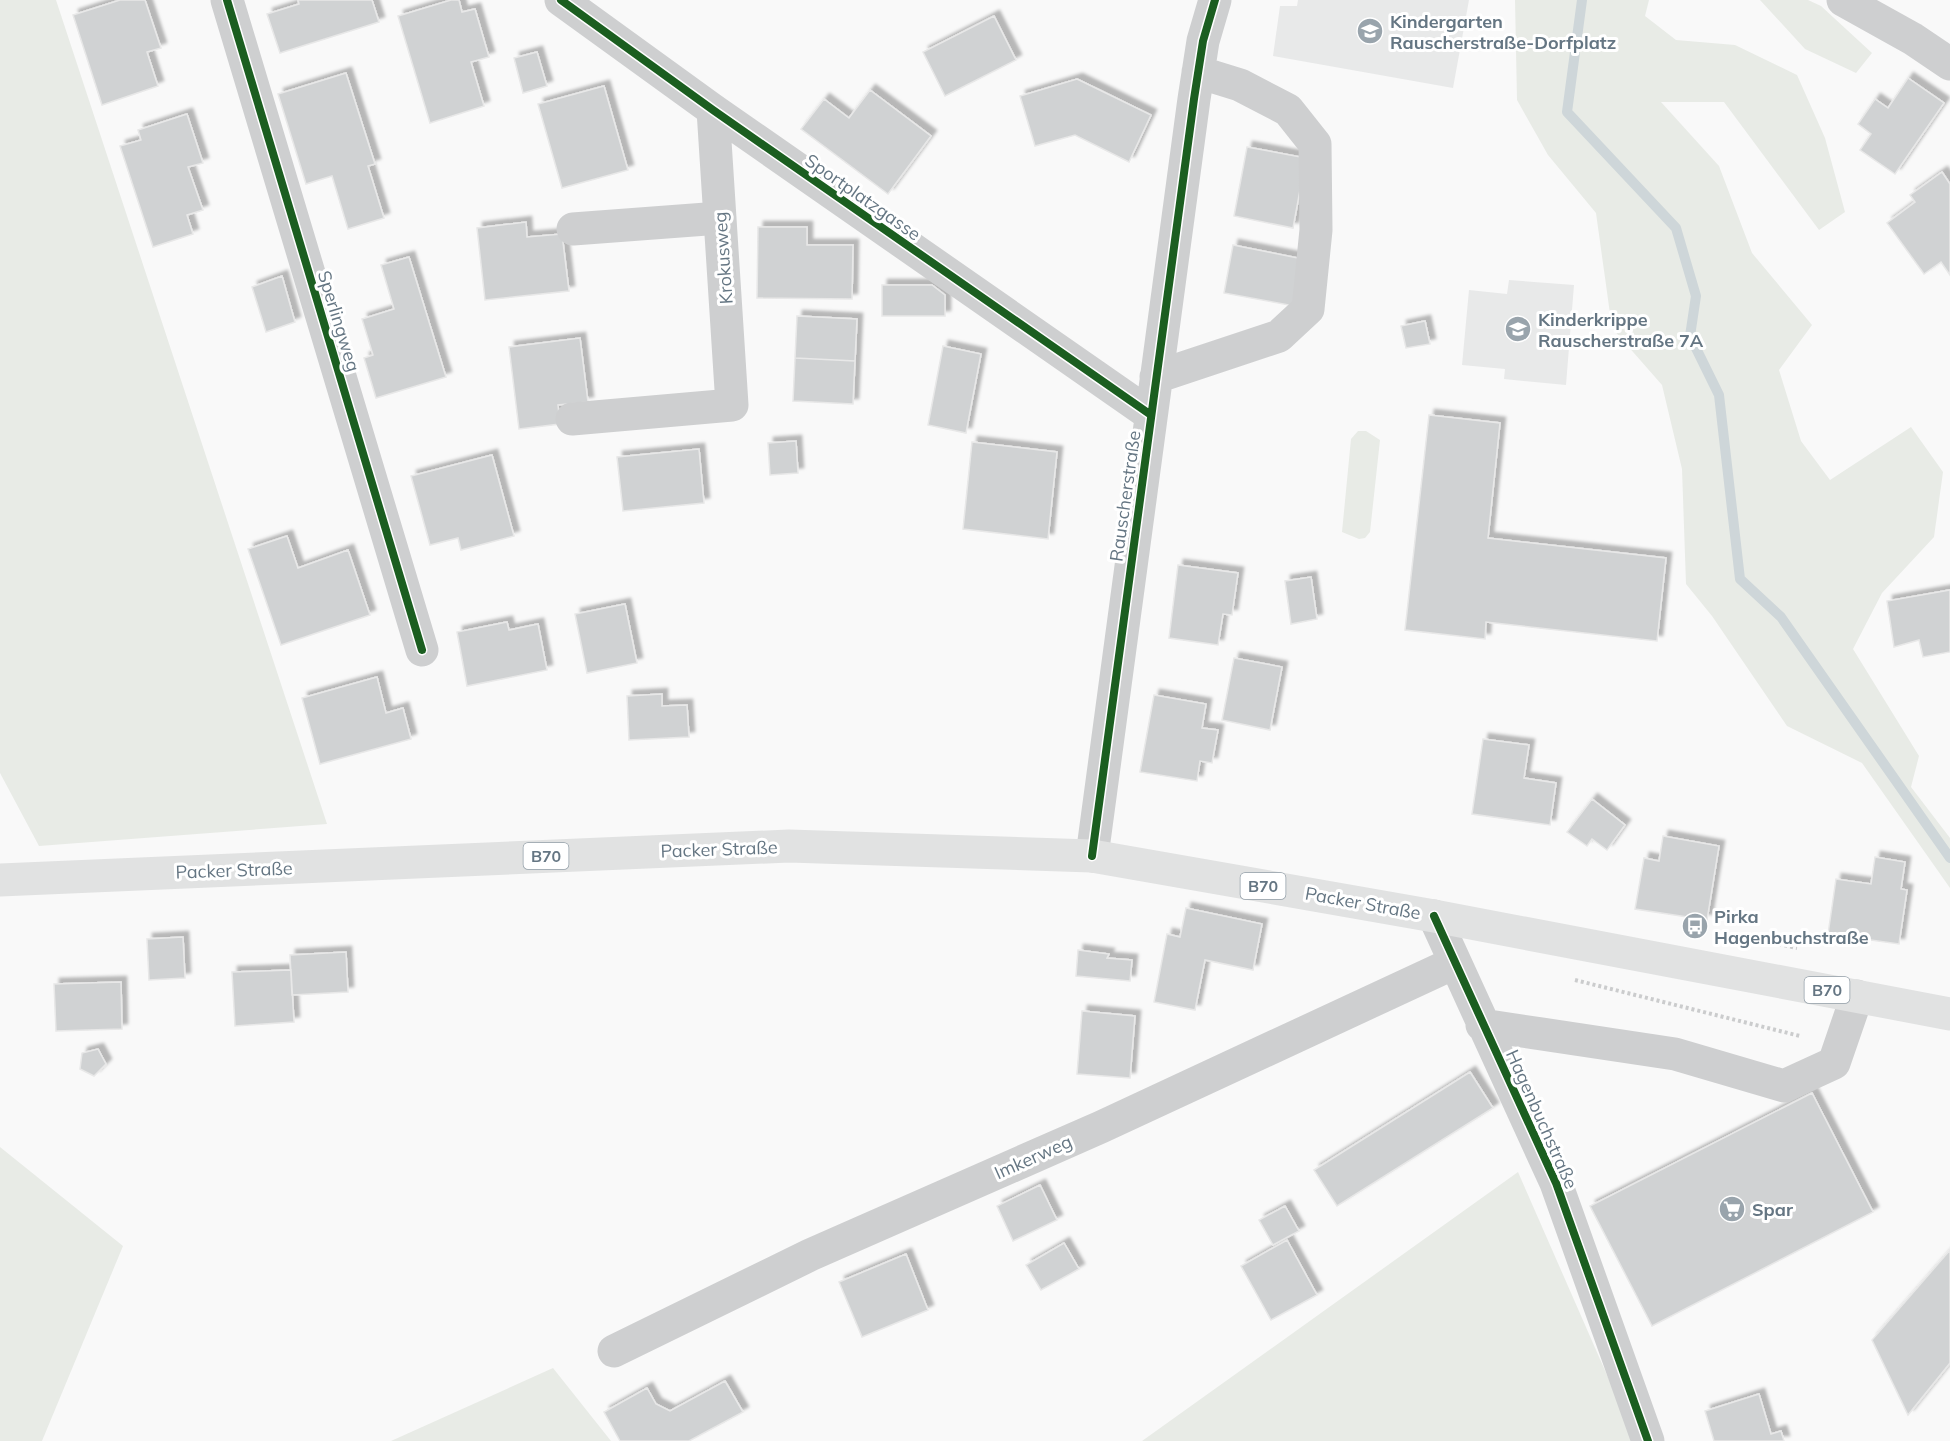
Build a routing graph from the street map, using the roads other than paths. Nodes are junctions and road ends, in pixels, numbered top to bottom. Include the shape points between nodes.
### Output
1 (227, 0) edge
2 (561, 0) edge
3 (1215, 0) edge
4 (1843, 0) edge
5 (1950, 64) edge
6 (1198, 72) junction
7 (712, 110) junction
8 (720, 218) junction
9 (573, 229) dead end
10 (1156, 377) junction
11 (1151, 415) junction
12 (572, 419) dead end
13 (422, 650) dead end
14 (1092, 856) junction
15 (0, 880) edge
16 (1434, 916) junction
17 (1454, 963) junction
18 (1857, 996) junction
19 (1950, 1014) edge
20 (1482, 1025) junction
21 (614, 1351) dead end
22 (1648, 1441) edge

1 - 13 street, Sperlingweg
2 - 7 street, Sportplatzgasse
3 - 6 street, Rauscherstraße
4 - 5 street
6 - 10 street, Rauscherstraße
6 - 10 street via 1240,85 1288,110 1315,144 1316,230 1308,309 1279,336
7 - 8 street, Krokusweg
7 - 11 street, Sportplatzgasse
8 - 9 street
8 - 12 street, Krokusweg via 732,405
10 - 11 street, Rauscherstraße
11 - 14 street, Rauscherstraße
14 - 15 main road, Packer Straße / B70 via 789,846
14 - 16 main road, Packer Straße / B70
16 - 17 street, Hagenbuchstraße
16 - 18 main road, B70
17 - 20 street, Hagenbuchstraße
17 - 21 street, Imkerweg via 1112,1122 810,1255
18 - 19 main road, B70
18 - 20 street via 1834,1063 1784,1086 1675,1054
20 - 22 street, Hagenbuchstraße via 1556,1184

